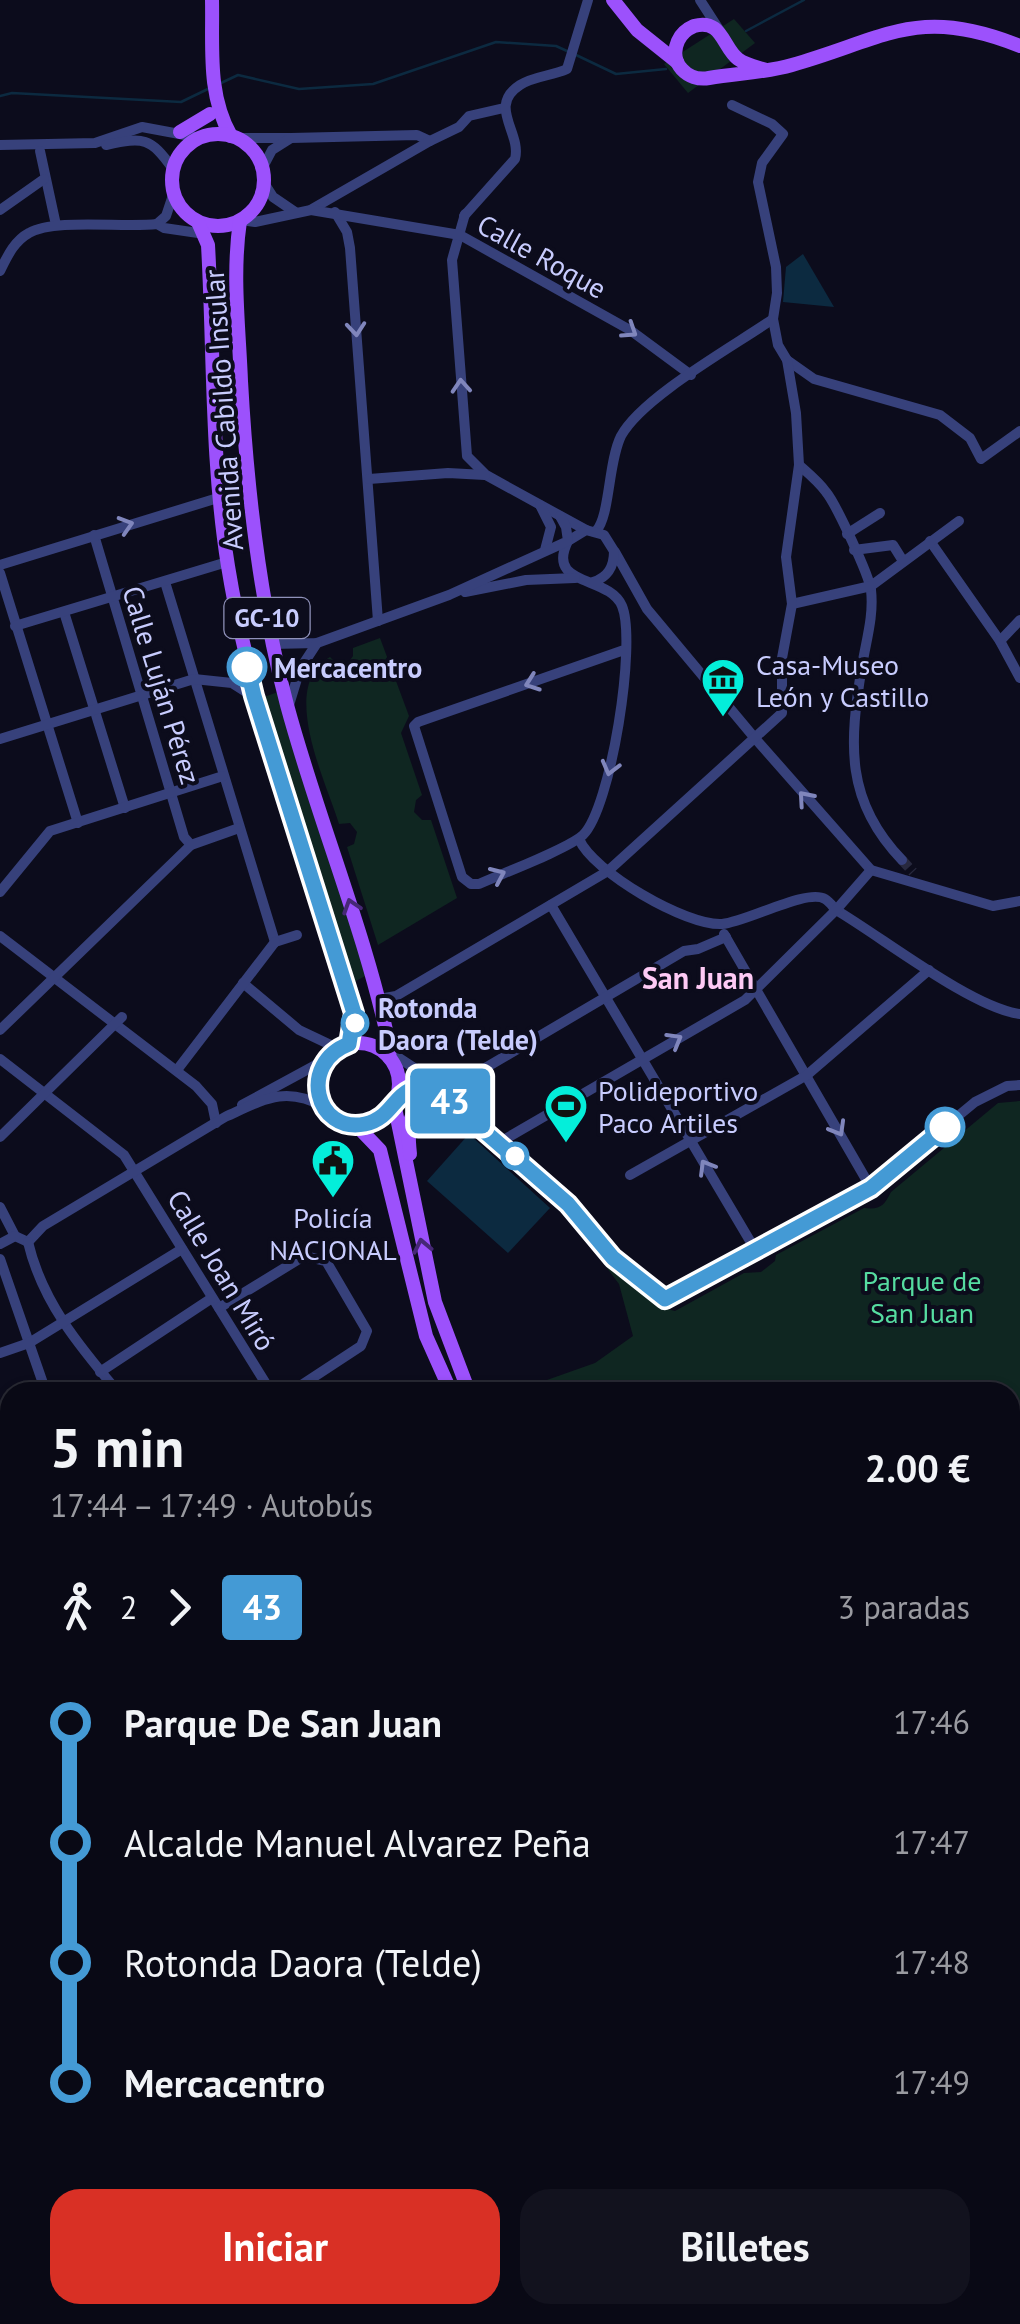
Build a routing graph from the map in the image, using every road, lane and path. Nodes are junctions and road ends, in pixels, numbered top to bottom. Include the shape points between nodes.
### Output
1 (212, 0) edge
2 (588, 0) edge
3 (614, 0) edge
4 (698, 0) edge
5 (693, 27) junction
6 (721, 32) junction
7 (643, 34) junction
8 (679, 39) junction
9 (1020, 46) edge
10 (729, 51) junction
11 (677, 62) junction
12 (766, 70) junction
13 (712, 77) junction
14 (214, 96) junction
15 (732, 105) dead end
16 (504, 108) junction
17 (210, 114) junction
18 (180, 132) junction
19 (202, 137) junction
20 (234, 137) junction
21 (291, 138) junction
22 (430, 141) junction
23 (0, 148) edge
24 (40, 151) junction
25 (173, 169) junction
26 (264, 175) junction
27 (44, 179) junction
28 (174, 192) junction
29 (336, 194) junction
30 (0, 210) edge
31 (311, 210) junction
32 (295, 212) junction
33 (335, 212) junction
34 (367, 217) junction
35 (240, 221) junction
36 (157, 224) junction
37 (56, 225) junction
38 (202, 228) junction
39 (347, 232) junction
40 (451, 233) junction
41 (452, 260) junction
42 (0, 271) edge
43 (774, 319) junction
44 (787, 360) junction
45 (691, 375) junction
46 (1020, 430) edge
47 (467, 456) junction
48 (799, 465) junction
49 (448, 472) junction
50 (486, 475) junction
51 (369, 479) junction
52 (220, 497) junction
53 (540, 504) junction
54 (880, 513) dead end
55 (560, 515) junction
56 (959, 522) dead end
57 (591, 531) junction
58 (94, 534) junction
59 (847, 534) junction
60 (568, 541) junction
61 (930, 542) junction
62 (545, 550) junction
63 (854, 550) junction
64 (614, 551) junction
65 (903, 560) junction
66 (227, 562) junction
67 (0, 565) edge
68 (0, 573) edge
69 (576, 578) junction
70 (165, 582) junction
71 (593, 582) junction
72 (870, 586) junction
73 (449, 595) junction
74 (112, 597) junction
75 (642, 602) junction
76 (792, 604) junction
77 (623, 608) junction
78 (64, 612) junction
79 (1020, 620) edge
80 (378, 621) junction
81 (15, 626) junction
82 (1000, 640) junction
83 (272, 644) junction
84 (317, 644) junction
85 (624, 650) junction
86 (194, 678) junction
87 (1020, 678) edge
88 (140, 694) junction
89 (254, 696) junction
90 (93, 708) junction
91 (288, 709) junction
92 (46, 724) junction
93 (753, 736) junction
94 (0, 739) edge
95 (223, 776) junction
96 (170, 793) junction
97 (125, 808) junction
98 (78, 823) junction
99 (239, 828) junction
100 (579, 839) junction
101 (191, 845) junction
102 (902, 860) tunnel mouth
103 (871, 870) junction
104 (608, 871) junction
105 (913, 872) tunnel mouth
106 (918, 884) junction
107 (0, 892) edge
108 (1020, 901) edge
109 (551, 905) junction
110 (836, 910) junction
111 (718, 924) junction
112 (297, 935) dead end
113 (0, 936) edge
114 (726, 937) junction
115 (275, 942) junction
116 (930, 970) junction
117 (53, 978) junction
118 (243, 983) junction
119 (756, 991) junction
120 (606, 997) junction
121 (380, 999) junction
122 (1020, 1014) edge
123 (119, 1022) junction
124 (0, 1030) edge
125 (343, 1046) junction
126 (389, 1058) junction
127 (0, 1060) edge
128 (325, 1060) junction
129 (641, 1060) junction
130 (177, 1070) junction
131 (807, 1075) junction
132 (458, 1084) junction
133 (1020, 1085) edge
134 (43, 1095) junction
135 (448, 1099) junction
136 (394, 1102) junction
137 (324, 1107) junction
138 (220, 1120) junction
139 (356, 1125) junction
140 (0, 1137) edge
141 (690, 1140) junction
142 (500, 1142) junction
143 (136, 1170) junction
144 (630, 1176) dead end
145 (871, 1188) junction
146 (411, 1194) junction
147 (0, 1207) edge
148 (15, 1236) junction
149 (28, 1242) junction
150 (0, 1244) edge
151 (182, 1249) junction
152 (756, 1251) junction
153 (0, 1259) edge
154 (216, 1303) junction
155 (61, 1322) junction
156 (426, 1336) junction
157 (448, 1340) junction
158 (30, 1343) junction
159 (0, 1353) edge
160 (100, 1372) junction
161 (43, 1382) edge
162 (109, 1382) edge
163 (265, 1382) edge
164 (306, 1382) edge
165 (438, 1382) edge
166 (447, 1382) edge
167 (465, 1382) edge
168 (474, 1382) edge

1 - 14 main road
2 - 16 street via 567,68 516,87
3 - 7 main road
4 - 5 street
4 - 6 street
5 - 6 main road
5 - 8 main road
6 - 10 main road
7 - 8 main road
7 - 11 main road
8 - 11 main road
9 - 12 main road via 952,26 909,26
10 - 12 main road
10 - 13 main road via 725,67
11 - 13 main road via 688,75
12 - 13 main road
14 - 17 main road
14 - 20 main road
15 - 43 street via 784,134 762,163 758,182 776,266
16 - 22 street via 469,116
16 - 40 street via 517,146 514,159
17 - 18 main road
17 - 19 main road
18 - 19 street
18 - 23 street via 142,127 95,142
19 - 20 main road
19 - 25 main road
20 - 21 street
20 - 26 main road via 257,155
21 - 22 street via 417,134
21 - 26 street via 272,150
22 - 29 street
23 - 24 street
24 - 25 street via 143,140
24 - 27 street
25 - 28 main road
26 - 32 street via 273,196
26 - 35 main road via 257,206
27 - 30 street
27 - 37 street
28 - 36 street
28 - 38 main road
29 - 31 street
29 - 33 street
31 - 32 street, Calle Roque
31 - 33 street, Calle Roque
32 - 35 street, Calle Roque
33 - 34 street, Calle Roque
33 - 39 street
34 - 39 street
34 - 40 street, Calle Roque
35 - 38 main road
35 - 83 main road, Avenida Cabildo Insular / GC-10 via 244,430
36 - 37 street
36 - 38 street
37 - 42 street via 30,232
38 - 52 main road, Avenida Cabildo Insular / GC-10
39 -> 51 street
40 - 41 street
40 - 41 street
40 -> 45 street, Calle Roque via 630,330
47 -> 41 street
43 - 44 street
43 - 45 street
44 - 46 street via 814,380 940,415 970,438 981,459
44 - 48 street
45 - 57 street via 640,412 622,434 604,524
47 - 49 street
47 - 50 street
48 - 59 street via 828,493
48 - 76 street via 786,557
49 - 50 street
49 - 51 street
50 - 53 street
51 - 80 street
58 -> 52 street
52 - 66 main road, Avenida Cabildo Insular / GC-10
53 - 55 street
53 - 62 street via 551,527
54 - 59 street
55 - 57 street
55 - 60 street
56 - 61 street
57 - 60 street
57 - 64 street via 604,535
58 - 67 street
58 - 74 street, Calle Luján Pérez
59 - 63 street
60 - 62 street
60 - 69 street via 564,565
61 - 65 street
61 - 82 street
62 - 73 street
63 - 65 street via 893,544
63 - 72 street
64 - 71 street via 612,568
64 - 75 street
65 - 72 street
66 - 70 street
66 - 89 main road, Avenida Cabildo Insular / GC-10
68 - 81 street
69 - 71 street
69 - 73 street
70 - 74 street
70 - 86 street
71 - 77 street
72 - 76 street
72 - 102 street via 854,745 860,798
73 - 80 street
74 - 78 street
74 - 88 street, Calle Luján Pérez
75 - 77 street
75 - 93 street
76 - 93 street via 782,712
77 - 85 street
78 - 81 street
78 - 90 street
79 - 82 street
80 - 84 street
81 - 92 street
82 - 87 street
83 - 84 street
83 - 91 main road, Avenida Cabildo Insular / GC-10
84 - 91 street via 300,668
85 -> 100 street via 618,739 593,819
85 -> 100 street via 414,726 462,877 471,884
86 - 88 street
86 - 89 street via 232,683
86 - 95 street
88 - 90 street
88 - 96 street, Calle Luján Pérez
89 - 125 main road, Avenida Cabildo Insular / GC-10 via 352,999 355,1023
90 - 92 street
90 - 97 street
121 -> 91 main road, Avenida Cabildo Insular / GC-10
92 - 94 street
92 - 98 street
103 -> 93 street
93 - 104 street
95 - 96 street
95 - 99 street
96 - 97 street
96 - 101 street, Calle Luján Pérez
97 - 98 street
98 - 107 street via 50,832
99 - 101 street
99 - 115 street
100 - 104 street
101 - 117 street
103 - 106 street
103 - 110 street
104 - 109 street
104 - 111 street via 665,907
105 - 106 street
106 - 108 street via 992,906
109 - 120 street
109 - 121 street via 396,996
110 - 111 street via 814,897
110 - 116 street
110 - 119 street
111 - 114 street
112 - 115 street
113 - 117 street
114 - 119 street
114 - 120 street via 684,951
115 - 118 street
116 - 122 street via 1004,1012
116 - 131 street
117 - 123 street
117 - 124 street
118 - 125 street via 299,1030
118 - 130 street
129 -> 119 street
119 - 131 street
120 - 129 street
120 - 132 street
121 - 126 main road, Avenida Cabildo Insular / GC-10
123 - 130 street
123 - 134 street
125 - 126 main road via 371,1045
125 - 128 main road
126 - 132 street via 440,1085
126 - 136 main road, GC-10 via 398,1080
127 - 134 street, Calle Joan Miró
128 - 137 main road via 317,1083
128 - 138 street
129 - 141 street
129 - 142 street
130 - 138 street via 207,1096
131 - 141 street
131 -> 145 street
132 - 135 street
133 - 145 street via 975,1102
134 - 140 street
134 - 143 street, Calle Joan Miró
135 - 136 street via 422,1086
135 - 142 street
135 - 146 main road via 425,1102 411,1114
136 - 139 main road via 378,1120
136 - 146 main road, GC-10
137 - 138 street via 287,1093
137 - 139 main road
138 - 143 street
139 - 156 main road via 380,1150
141 - 144 street
152 -> 141 street
142 - 152 street via 568,1204 613,1258 665,1299
143 - 149 street
143 - 151 street, Calle Joan Miró
145 - 152 street
157 -> 146 main road, GC-10
147 - 148 street
148 - 149 street
148 - 150 street
149 - 155 street
151 - 154 street, Calle Joan Miró
151 - 155 street
153 - 158 street
154 - 160 street
154 - 163 street, Calle Joan Miró
154 - 164 street via 304,1256 326,1261 367,1331 361,1346
155 - 158 street
155 - 160 street
156 - 165 main road
156 - 166 main road
157 - 167 main road, GC-10
157 - 168 main road
158 - 159 street
158 - 161 street
160 - 162 street

